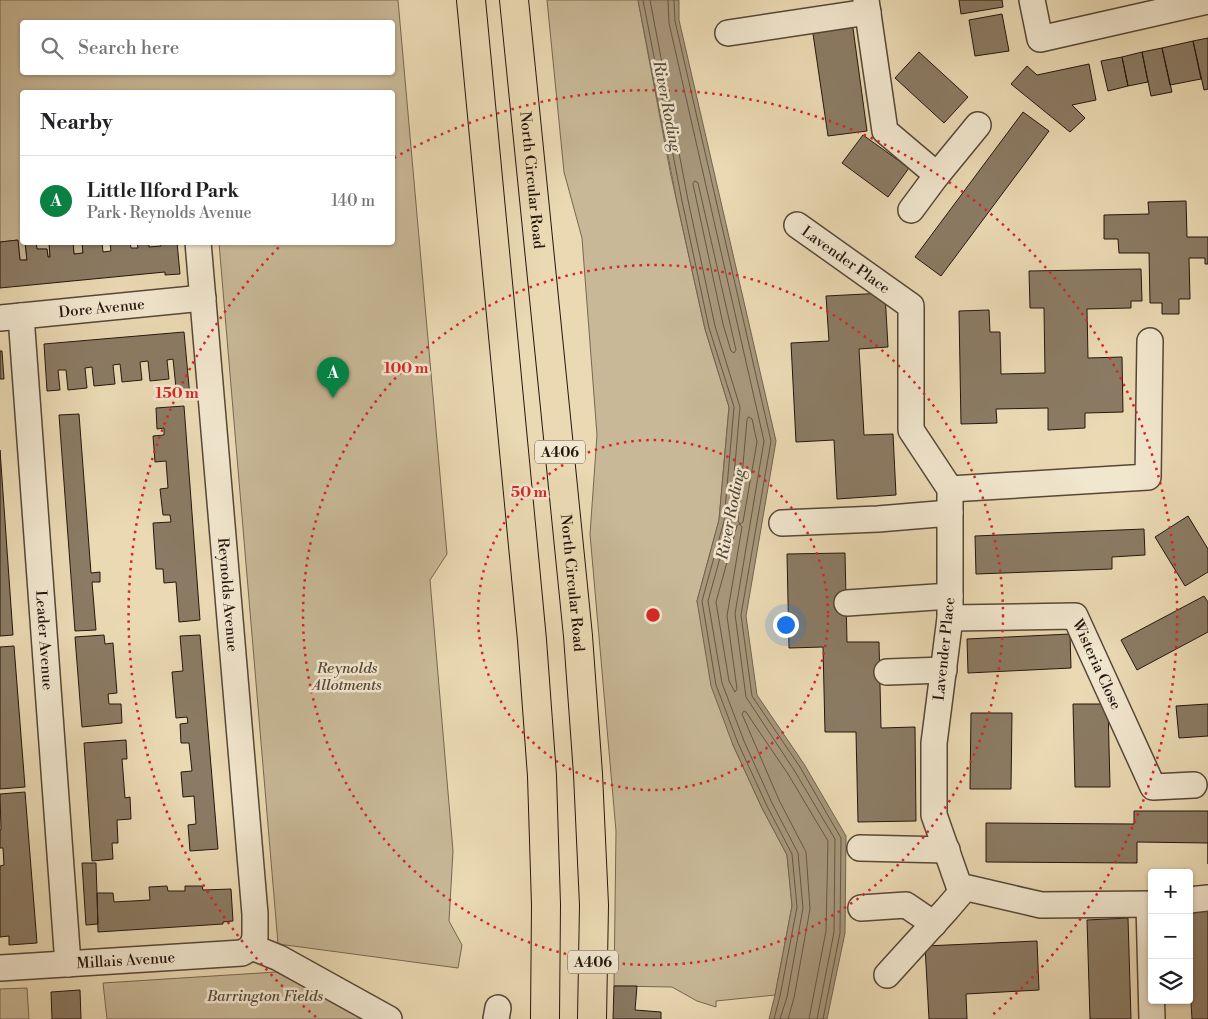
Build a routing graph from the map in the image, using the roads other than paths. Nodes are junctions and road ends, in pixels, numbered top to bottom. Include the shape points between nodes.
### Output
1 (471, 0) edge
2 (514, 0) edge
3 (1032, 0) edge
4 (1208, 1) edge
5 (867, 6) edge
6 (728, 33) dead end
7 (978, 125) dead end
8 (937, 175) junction
9 (911, 210) dead end
10 (797, 224) dead end
11 (198, 245) edge
12 (203, 298) junction
13 (10, 317) edge
14 (1150, 342) dead end
15 (950, 501) junction
16 (782, 523) dead end
17 (847, 603) dead end
18 (950, 607) junction
19 (944, 670) junction
20 (887, 672) dead end
21 (1194, 785) dead end
22 (860, 848) dead end
23 (946, 850) junction
24 (965, 888) junction
25 (1208, 898) edge
26 (1193, 900) edge
27 (1148, 905) edge
28 (861, 908) dead end
29 (1150, 914) edge
30 (934, 924) junction
31 (252, 947) junction
32 (68, 964) junction
33 (0, 968) edge
34 (887, 975) dead end
35 (389, 1019) edge
36 (545, 1019) edge
37 (592, 1019) edge
38 (1152, 1019) edge

1 - 36 highway, A406 via 542,776
2 - 37 highway, North Circular Road / A406 via 578,636 594,905
3 - 4 street via 1040,39
5 - 6 street
5 - 8 street via 885,131
7 - 8 street
8 - 9 street
10 - 15 street, Lavender Place via 911,306 911,430
11 - 12 street, Reynolds Avenue
12 - 13 street, Dore Avenue
12 - 31 street, Reynolds Avenue via 255,914
13 - 32 street, Leader Avenue
14 - 15 street via 1148,477
15 - 16 street via 878,519
15 - 18 street, Lavender Place
17 - 18 street
18 - 19 street, Lavender Place
18 - 21 street, Wisteria Close via 1075,616 1153,787
19 - 20 street
19 - 23 street, Lavender Place via 934,742 934,815
22 - 23 street
23 - 24 street, Lavender Place via 959,886
24 - 27 street via 1041,905
24 - 30 street
25 - 26 street
28 - 30 street via 906,905
29 - 38 street
30 - 34 street
31 - 32 street, Millais Avenue via 242,953
31 - 35 street via 279,958
32 - 33 street, Millais Avenue

